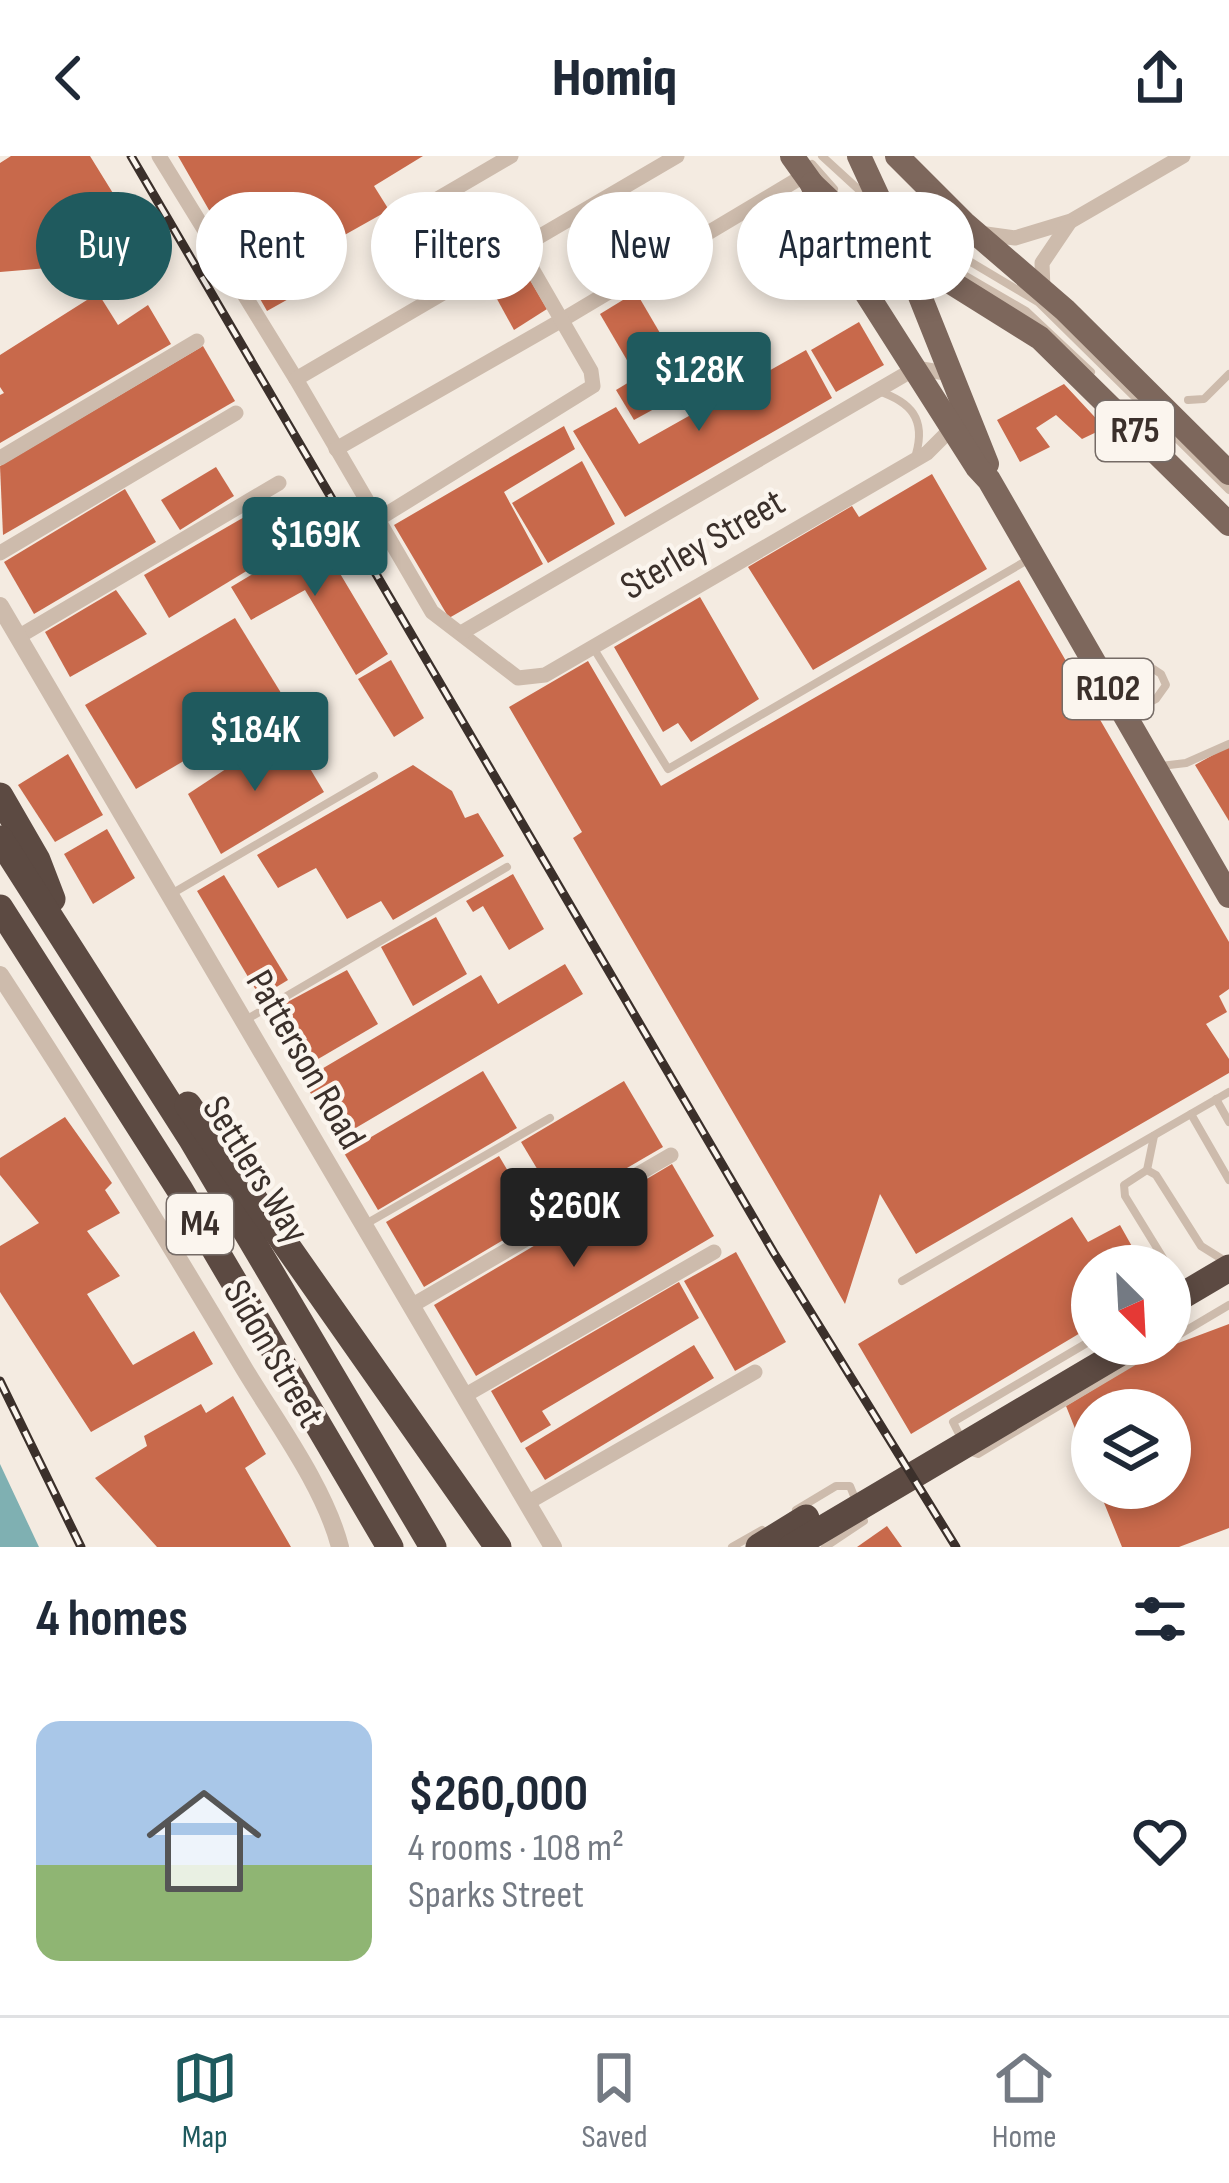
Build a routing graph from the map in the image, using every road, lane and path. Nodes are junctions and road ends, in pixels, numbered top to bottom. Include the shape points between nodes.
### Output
1 (159, 156) edge
2 (511, 156) edge
3 (676, 156) edge
4 (859, 156) edge
5 (897, 156) edge
6 (1183, 156) edge
7 (808, 165) edge
8 (449, 192) edge
9 (828, 192) edge
10 (854, 192) edge
11 (876, 192) edge
12 (1071, 221) junction
13 (975, 232) junction
14 (543, 234) edge
15 (974, 264) edge
16 (974, 284) edge
17 (543, 287) edge
18 (1043, 290) junction
19 (974, 294) edge
20 (429, 300) edge
21 (921, 300) edge
22 (562, 320) junction
23 (197, 341) dead end
24 (916, 368) junction
25 (951, 374) junction
26 (1229, 374) edge
27 (296, 379) junction
28 (876, 390) junction
29 (1114, 394) dead end
30 (1188, 400) dead end
31 (965, 405) junction
32 (1130, 410) dead end
33 (236, 413) dead end
34 (954, 429) junction
35 (336, 449) junction
36 (0, 458) edge
37 (914, 461) junction
38 (1229, 473) edge
39 (989, 480) junction
40 (279, 483) dead end
41 (1229, 490) edge
42 (1229, 508) edge
43 (377, 520) junction
44 (1229, 524) edge
45 (0, 553) edge
46 (1032, 557) junction
47 (0, 606) edge
48 (461, 633) junction
49 (18, 637) junction
50 (593, 647) junction
51 (1103, 681) junction
52 (1123, 716) junction
53 (1229, 744) edge
54 (1154, 768) junction
55 (374, 776) dead end
56 (0, 796) edge
57 (0, 839) edge
58 (507, 867) dead end
59 (170, 895) junction
60 (1229, 896) edge
61 (0, 908) edge
62 (67, 942) junction
63 (0, 975) edge
64 (96, 992) junction
65 (244, 1021) junction
66 (1229, 1091) edge
67 (1216, 1099) junction
68 (1191, 1114) junction
69 (550, 1118) dead end
70 (1229, 1122) edge
71 (1154, 1135) junction
72 (670, 1155) dead end
73 (1147, 1170) junction
74 (1229, 1180) edge
75 (364, 1225) junction
76 (1155, 1245) edge
77 (714, 1252) dead end
78 (1229, 1264) edge
79 (902, 1281) dead end
80 (1191, 1287) edge
81 (1229, 1288) edge
82 (1229, 1305) edge
83 (411, 1306) junction
84 (1191, 1311) edge
85 (1191, 1328) edge
86 (1071, 1352) edge
87 (1071, 1361) edge
88 (1100, 1365) edge
89 (1128, 1365) edge
90 (754, 1372) dead end
91 (464, 1396) junction
92 (527, 1503) junction
93 (784, 1516) dead end
94 (763, 1537) edge
95 (342, 1547) edge
96 (390, 1547) edge
97 (433, 1547) edge
98 (498, 1547) edge
99 (553, 1547) edge
100 (732, 1547) edge
101 (792, 1547) edge
102 (825, 1547) edge

1 - 27 street
2 - 8 street
3 - 14 street
4 - 11 main road, R102
5 - 13 main road, R75
6 - 12 street
7 - 9 main road, R75
7 - 10 lane
7 - 22 street
7 - 24 main road, R102 via 833,241
12 - 13 street via 1016,238
12 - 18 street via 1042,263
13 - 18 main road, R75
15 - 41 lane via 1038,302
16 - 29 lane via 1026,311
17 - 22 street
18 - 38 main road, R75
19 - 44 main road, R75 via 1040,338
20 - 27 street
21 - 25 main road, R102
22 - 35 street
22 - 43 street via 594,376 590,391
23 - 36 street
24 - 25 street
24 - 28 street
24 - 34 main road, R102
25 - 31 main road, R102
26 - 30 lane via 1204,399
27 - 35 street
28 - 37 lane via 916,416
28 - 48 street
31 - 34 street, Sterley Street
31 - 39 main road, R102
32 - 42 lane
33 - 45 street
34 - 37 street, Sterley Street
34 - 39 main road, R102
35 - 43 street
37 - 50 street, Sterley Street
39 - 46 main road, R102
40 - 49 street
43 - 48 street via 432,612
46 - 50 lane via 668,769
46 - 51 main road, R102
47 - 49 street, Patterson Road
48 - 50 street, Sterley Street via 518,678 545,675
49 - 59 street, Patterson Road
51 - 52 main road, R102
51 - 52 lane via 1146,664 1161,674 1162,693
52 - 54 main road, R102
53 - 54 lane
54 - 60 main road, R102
55 - 59 lane
56 - 62 highway via 46,877
57 - 62 highway, Settlers Way / M4
58 - 65 lane
59 - 65 street, Patterson Road
61 - 96 highway, Settlers Way / M4 via 180,1190
62 - 64 highway, Settlers Way / M4
63 - 95 street, Sidon Street via 116,1152
64 - 97 highway, Settlers Way / M4 via 238,1214
64 - 98 highway via 126,1012
65 - 75 street, Patterson Road
66 - 67 lane
67 - 68 lane
67 - 70 lane
68 - 71 lane
68 - 74 lane
69 - 75 lane
71 - 73 lane
71 - 79 lane
72 - 83 street
73 - 76 lane via 1124,1185 1125,1196
73 - 78 lane via 1201,1246
75 - 83 street, Patterson Road
77 - 91 street
78 - 80 highway
81 - 84 highway
82 - 85 lane
83 - 91 street, Patterson Road
86 - 89 lane via 953,1422 969,1453
87 - 94 highway
88 - 101 highway
90 - 92 street
91 - 92 street, Patterson Road
92 - 99 street, Patterson Road
93 - 102 lane via 850,1486 864,1521
94 - 100 lane

